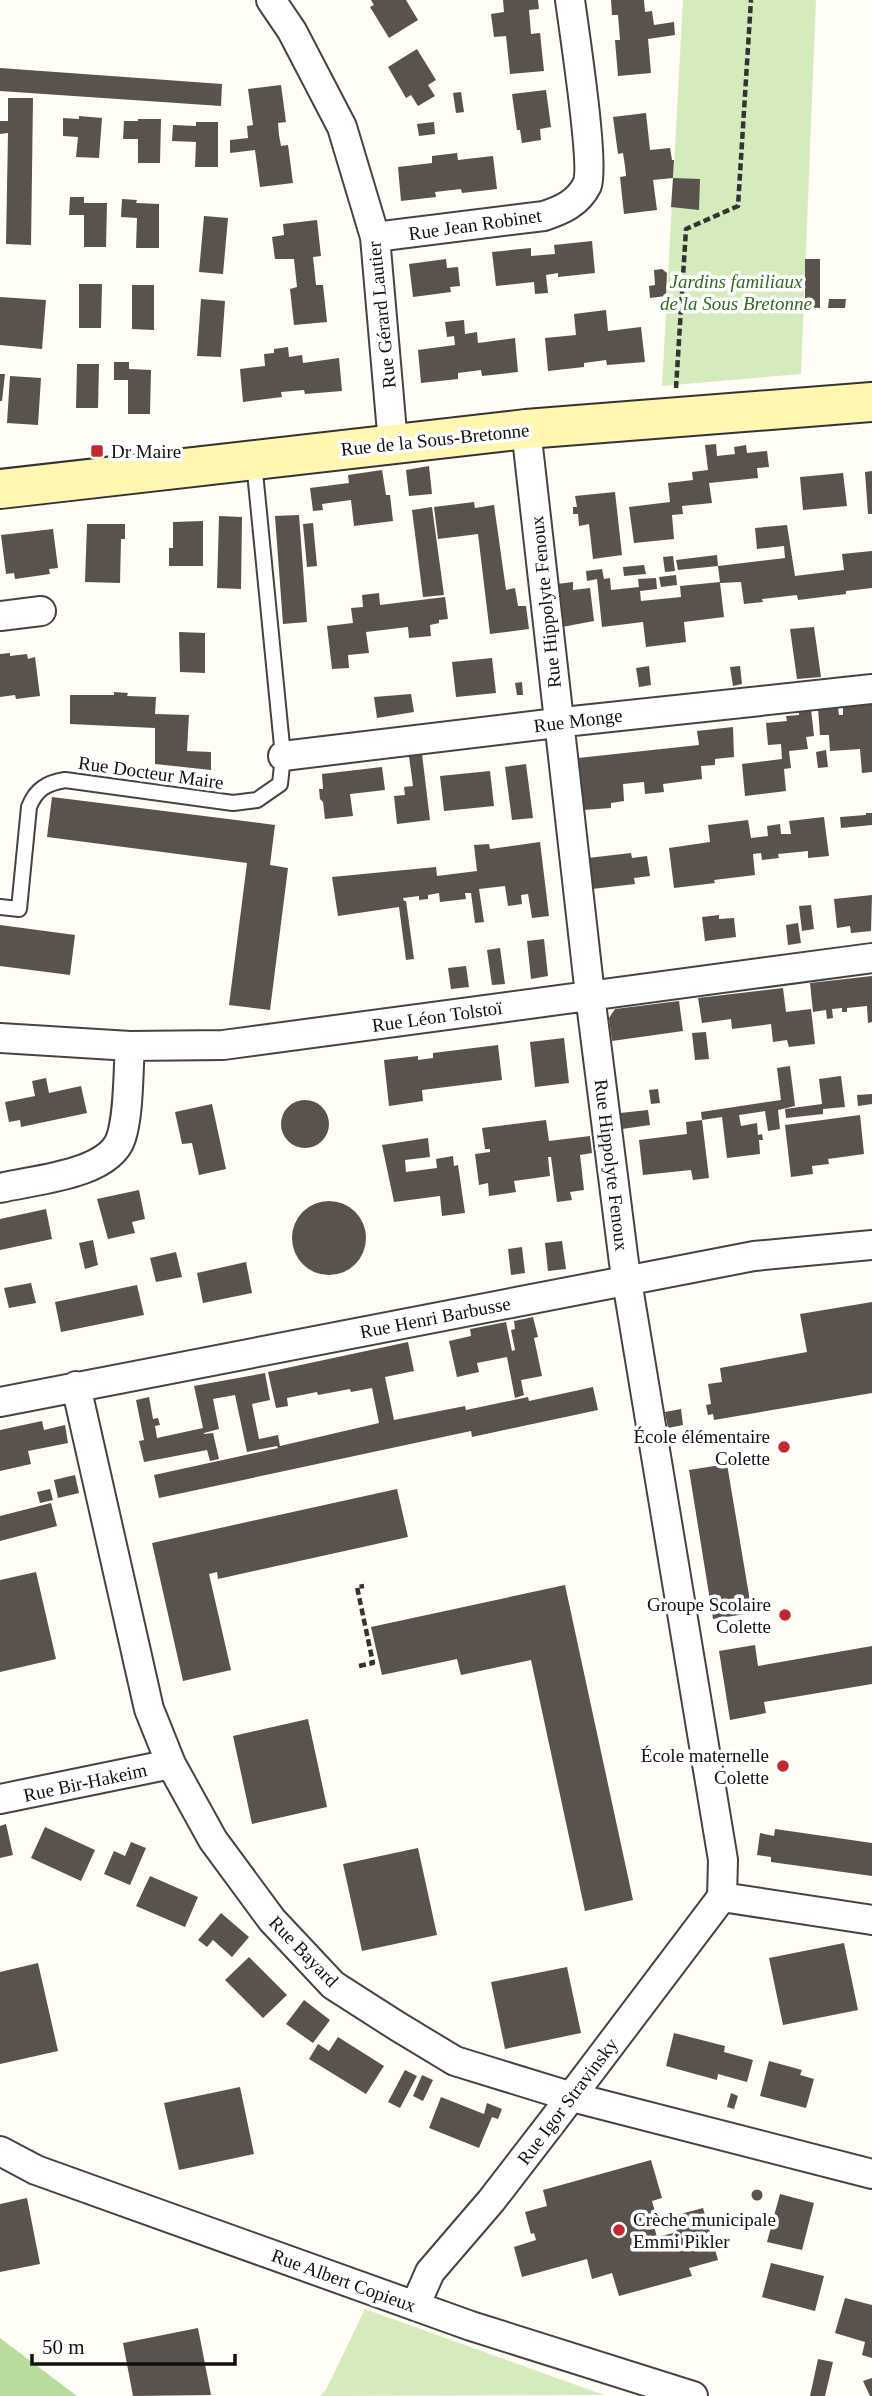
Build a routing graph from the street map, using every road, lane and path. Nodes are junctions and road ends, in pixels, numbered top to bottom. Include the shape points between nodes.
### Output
1 (271, 0) edge
2 (570, 0) edge
3 (751, 0) edge
4 (375, 237) junction
5 (872, 402) edge
6 (674, 418) junction
7 (526, 429) junction
8 (393, 443) junction
9 (253, 459) junction
10 (0, 489) edge
11 (41, 611) dead end
12 (0, 616) edge
13 (872, 689) edge
14 (559, 722) junction
15 (284, 756) junction
16 (0, 907) edge
17 (872, 958) edge
18 (590, 996) junction
19 (0, 1038) edge
20 (130, 1046) junction
21 (0, 1188) edge
22 (872, 1245) edge
23 (627, 1281) junction
24 (76, 1386) junction
25 (0, 1402) edge
26 (364, 1586) dead end
27 (359, 1666) dead end
28 (171, 1764) junction
29 (0, 1799) edge
30 (722, 1897) junction
31 (872, 1920) edge
32 (572, 2097) junction
33 (0, 2151) edge
34 (872, 2174) edge
35 (415, 2306) junction
36 (693, 2396) edge

1 - 4 street, Rue Gérard Lautier via 342,127
2 - 4 street, Rue Jean Robinet via 588,154 588,183 578,197 564,210 544,216
3 - 6 path via 738,206 686,229
4 - 8 street, Rue Gérard Lautier
5 - 6 street, Rue de la Sous-Bretonne
6 - 7 street, Rue de la Sous-Bretonne
7 - 8 street, Rue de la Sous-Bretonne
7 - 14 street, Rue Hippolyte Fenoux
8 - 9 street, Rue de la Sous-Bretonne
9 - 10 street, Rue de la Sous-Bretonne
9 - 15 lane, Rue Docteur Maire
11 - 12 street
13 - 14 street, Rue Monge
14 - 15 street, Rue Monge
14 - 18 street, Rue Hippolyte Fenoux
15 - 16 lane, Rue Docteur Maire via 280,784 257,800 233,803 65,780 50,782 34,794 29,807 19,909
17 - 18 street, Rue Léon Tolstoï
18 - 20 street, Rue Léon Tolstoï via 223,1045
18 - 23 street, Rue Hippolyte Fenoux
19 - 20 street, Rue Léon Tolstoï
20 - 21 street via 124,1126 111,1154 86,1169
22 - 23 street, Rue Henri Barbusse via 754,1256
23 - 24 street, Rue Henri Barbusse
23 - 30 street, Rue Hippolyte Fenoux via 723,1860
24 - 25 street, Rue Henri Barbusse
24 - 28 street, Rue Bayard via 149,1709
26 - 27 path via 357,1587 373,1662
28 - 29 street, Rue Bir-Hakeim
28 - 32 street, Rue Bayard via 224,1857 272,1920 333,1985 456,2061
30 - 31 street
30 - 32 street, Rue Igor Stravinsky
32 - 34 street, Rue Bayard
32 - 35 street, Rue Igor Stravinsky via 430,2272
33 - 35 street, Rue Albert Copieux via 36,2170
35 - 36 street, Rue Albert Copieux

